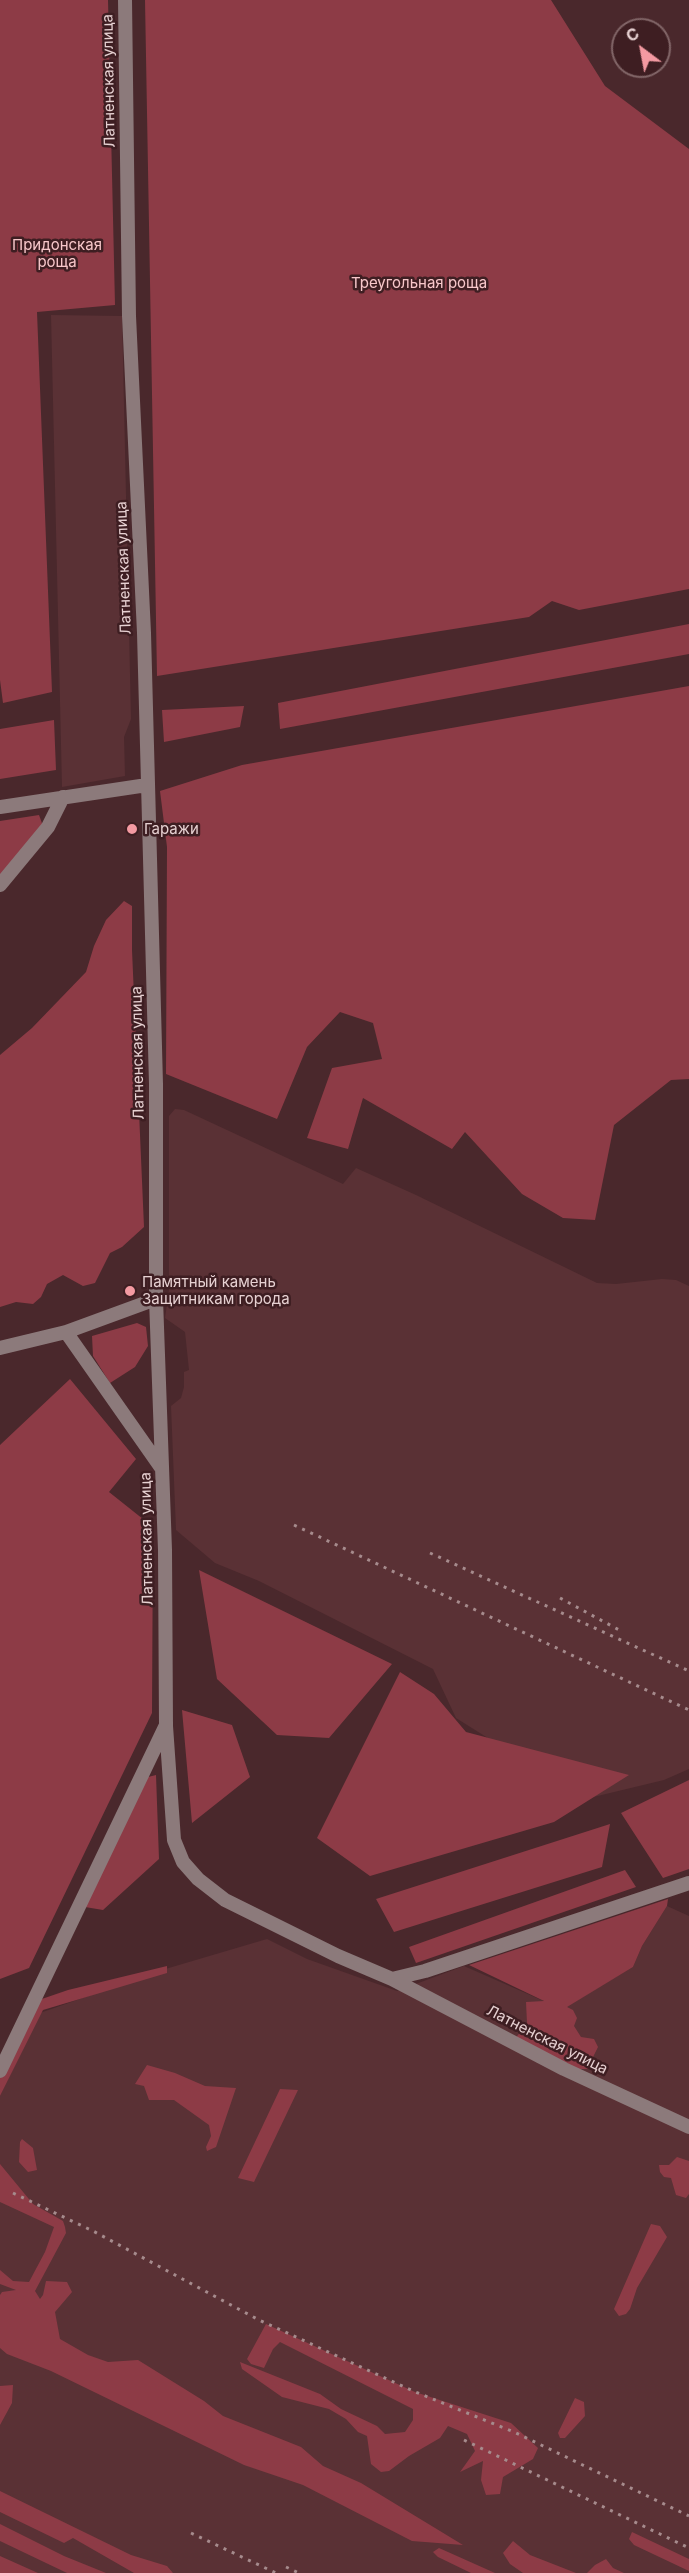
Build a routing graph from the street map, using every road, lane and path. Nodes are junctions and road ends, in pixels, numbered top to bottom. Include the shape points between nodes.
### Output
1 (125, 0) edge
2 (147, 785) junction
3 (63, 797) junction
4 (0, 807) edge
5 (0, 885) edge
6 (156, 1299) junction
7 (66, 1332) junction
8 (0, 1348) edge
9 (162, 1468) junction
10 (166, 1726) junction
11 (689, 1883) edge
12 (392, 1979) junction
13 (0, 2071) edge
14 (689, 2127) edge

1 - 2 street, Латненская улица via 129,311
2 - 3 street
2 - 6 street, Латненская улица via 156,1084
3 - 4 street
3 - 5 street via 48,827
6 - 7 street
6 - 9 street, Латненская улица
7 - 8 street
7 - 9 street
9 - 10 street, Латненская улица
10 - 12 street, Латненская улица via 174,1840 183,1862 198,1879 225,1900
10 - 13 street
11 - 12 street
12 - 14 street, Латненская улица via 564,2069

